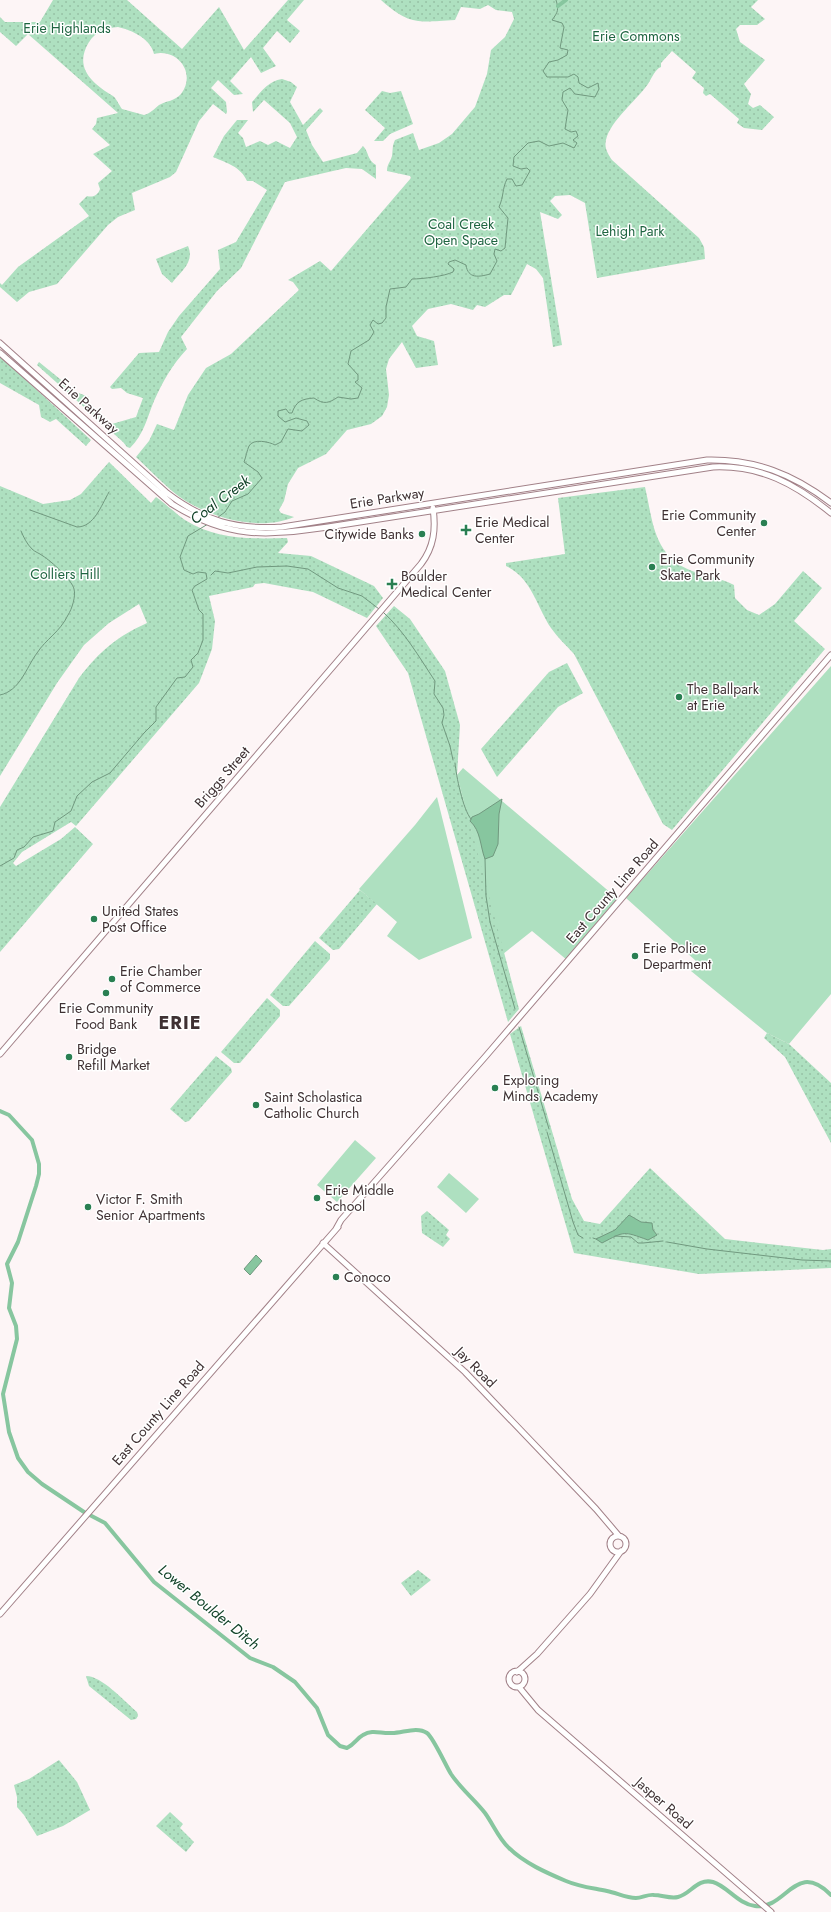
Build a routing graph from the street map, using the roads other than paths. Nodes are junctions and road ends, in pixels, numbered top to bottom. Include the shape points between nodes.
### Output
1 (0, 343) edge
2 (0, 353) edge
3 (432, 503) junction
4 (831, 503) edge
5 (433, 510) junction
6 (192, 513) junction
7 (831, 513) edge
8 (233, 528) junction
9 (831, 655) edge
10 (0, 1054) edge
11 (323, 1243) junction
12 (603, 1516) junction
13 (619, 1536) junction
14 (611, 1540) junction
15 (611, 1548) junction
16 (621, 1551) junction
17 (611, 1564) junction
18 (0, 1614) edge
19 (537, 1654) junction
20 (517, 1672) junction
21 (525, 1680) junction
22 (518, 1687) junction
23 (541, 1712) junction
24 (771, 1912) edge

1 - 6 main road, Erie Parkway
2 - 6 main road, Erie Parkway via 154,489
3 - 4 main road, Erie Parkway via 692,462 724,460 776,470 805,485
3 - 5 main road, Briggs Street
3 - 8 main road, Erie Parkway via 282,527
5 - 7 main road, Erie Parkway via 722,466 752,470 780,479 805,493
5 - 8 main road, Erie Parkway via 285,533 254,533
5 - 10 main road, Briggs Street via 434,534 430,550 421,564
6 - 8 main road, Erie Parkway via 202,521
9 - 11 main road, East County Line Road
11 - 12 main road, Jay Road via 465,1372
11 - 18 main road, East County Line Road
12 - 13 main road, Jay Road
12 - 14 main road, Jay Road via 610,1530
13 - 14 main road
13 - 16 main road via 626,1544
14 - 15 main road
15 - 16 main road
15 - 17 main road
16 - 17 main road
17 - 19 main road via 590,1594
19 - 20 main road
19 - 21 main road via 526,1670
20 - 21 main road via 523,1674
20 - 22 main road via 511,1674 510,1680 513,1686
21 - 22 main road
21 - 23 main road, Jasper Road via 526,1691
22 - 23 main road, Jasper Road
23 - 24 main road, Jasper Road

